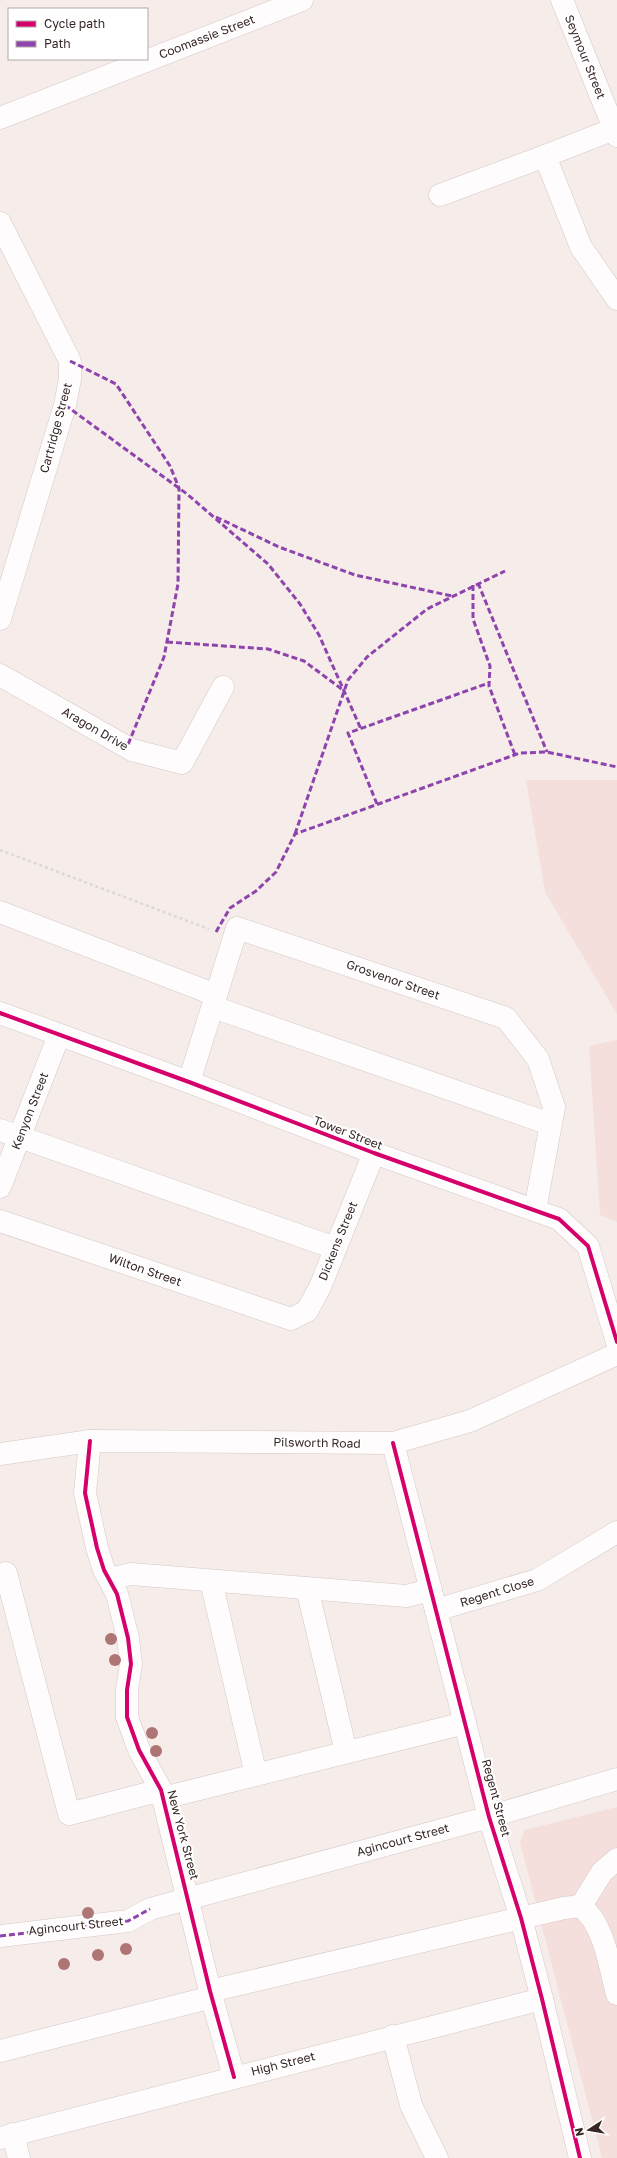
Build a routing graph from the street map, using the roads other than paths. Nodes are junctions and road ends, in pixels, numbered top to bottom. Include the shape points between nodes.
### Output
1 (302, 0) edge
2 (562, 0) edge
3 (0, 118) edge
4 (616, 133) edge
5 (545, 156) junction
6 (440, 196) dead end
7 (0, 223) edge
8 (617, 299) edge
9 (0, 619) edge
10 (0, 675) edge
11 (223, 687) dead end
12 (0, 912) edge
13 (215, 1001) junction
14 (0, 1013) edge
15 (59, 1035) junction
16 (190, 1082) junction
17 (550, 1124) junction
18 (10, 1133) edge
19 (374, 1153) junction
20 (0, 1187) edge
21 (535, 1210) junction
22 (0, 1221) edge
23 (335, 1248) junction
24 (290, 1319) joint
25 (617, 1342) edge
26 (617, 1354) edge
27 (90, 1441) junction
28 (393, 1443) junction
29 (0, 1454) edge
30 (617, 1532) edge
31 (6, 1573) dead end
32 (110, 1579) junction
33 (211, 1581) junction
34 (307, 1588) junction
35 (434, 1600) junction
36 (465, 1723) junction
37 (346, 1752) junction
38 (256, 1775) junction
39 (617, 1779) edge
40 (162, 1794) junction
41 (489, 1817) junction
42 (617, 1860) edge
43 (189, 1899) junction
44 (581, 1906) junction
45 (521, 1918) junction
46 (0, 1936) edge
47 (211, 1994) junction
48 (617, 1994) edge
49 (542, 1999) junction
50 (393, 2036) junction
51 (0, 2051) edge
52 (234, 2077) junction
53 (7, 2136) edge
54 (19, 2158) edge
55 (437, 2158) edge
56 (580, 2158) edge

1 - 3 street, Coomassie Street
2 - 4 street, Seymour Street
4 - 5 street
5 - 6 street
5 - 8 street via 581,247
7 - 9 street, Cartridge Street via 70,361 70,379 65,405
10 - 11 street, Aragon Drive via 132,750 182,763
12 - 13 street
13 - 16 street
13 - 17 street
13 - 17 street, Grosvenor Street via 237,928 506,1018 538,1058 554,1107
14 - 15 street, Tower Street
15 - 16 street, Tower Street
15 - 18 street, Kenyon Street
16 - 19 street, Tower Street
17 - 21 street, Grosvenor Street
18 - 20 street, Kenyon Street
18 - 23 street
19 - 21 street, Tower Street
19 - 23 street, Dickens Street
21 - 25 street, Tower Street via 559,1219 588,1246
22 - 24 street, Wilton Street
23 - 24 street, Dickens Street via 307,1311
26 - 28 street, Pilsworth Road via 470,1421
27 - 28 street, Pilsworth Road
27 - 29 street, Pilsworth Road
27 - 32 street, New York Street via 85,1493 97,1548
28 - 35 street, Regent Street
30 - 35 street, Regent Close via 537,1580
31 - 40 street via 69,1814
32 - 33 street, Regent Close via 131,1574
32 - 40 street, New York Street via 117,1594 128,1638 131,1664 127,1690 127,1717 139,1750
33 - 34 street, Regent Close
33 - 38 street
34 - 35 street, Regent Close
34 - 37 street
35 - 36 street, Regent Street
36 - 37 street
36 - 41 street, Regent Street
37 - 38 street
38 - 40 street
39 - 41 street, Agincourt Street
40 - 43 street, New York Street
41 - 43 street, Agincourt Street
41 - 45 street, Regent Street
42 - 44 street via 602,1872
43 - 46 street, Agincourt Street via 150,1909 128,1921
43 - 47 street, New York Street
44 - 45 street
44 - 48 street via 591,1914 600,1932
45 - 47 street
45 - 49 street, Regent Street
47 - 51 street
47 - 52 street, New York Street
49 - 50 street, High Street
49 - 56 street, Regent Street
50 - 52 street, High Street
50 - 55 street via 410,2105
52 - 53 street, High Street
53 - 54 street

